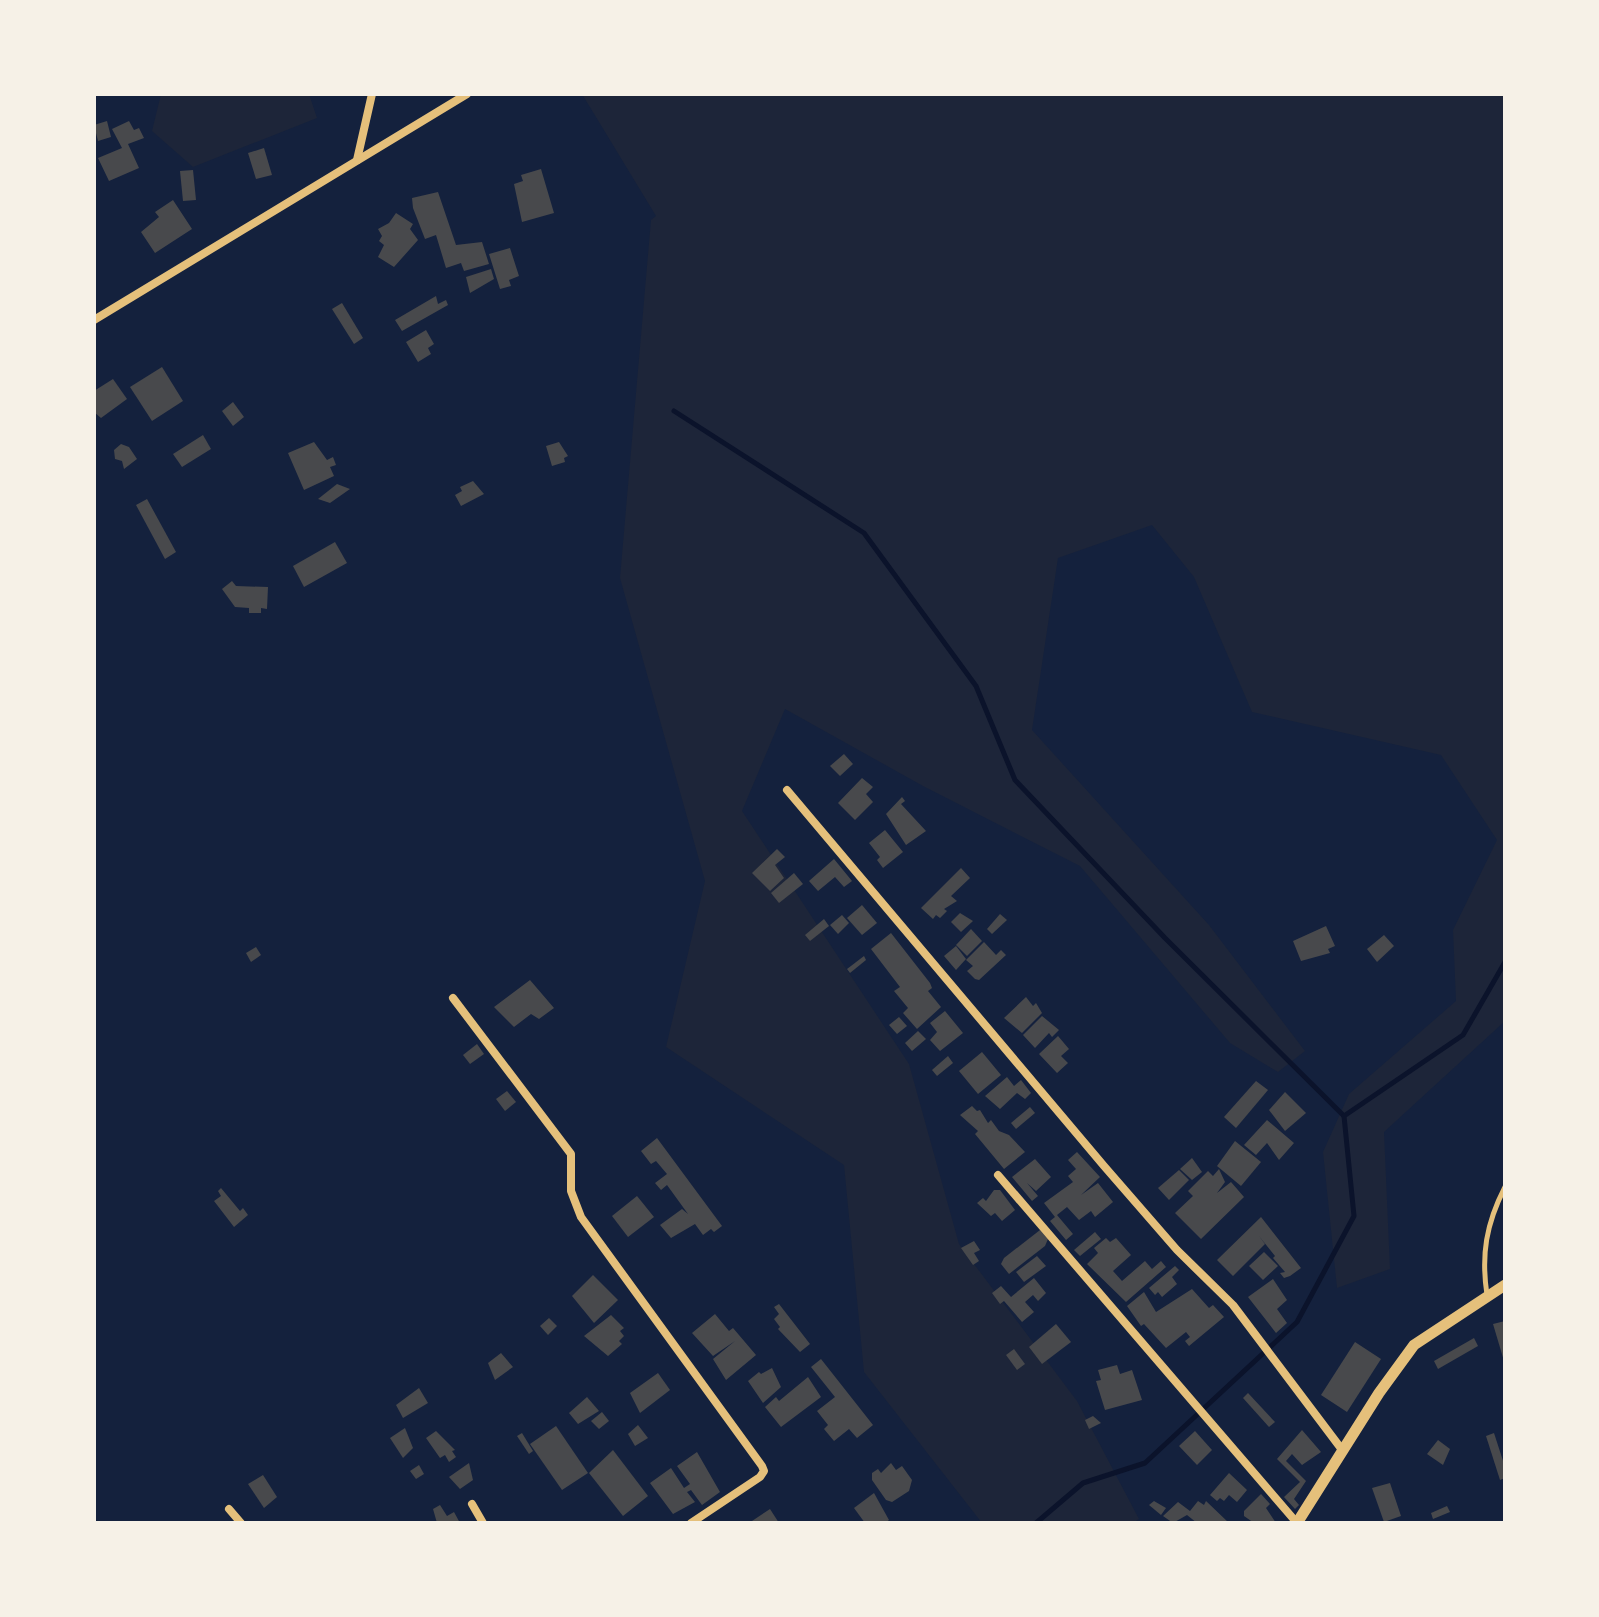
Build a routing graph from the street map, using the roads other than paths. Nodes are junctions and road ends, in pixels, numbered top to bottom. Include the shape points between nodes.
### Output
1 (372, 94) edge
2 (467, 94) edge
3 (356, 161) junction
4 (94, 320) edge
5 (787, 790) dead end
6 (453, 998) dead end
7 (998, 1175) dead end
8 (1505, 1187) edge
9 (1505, 1285) edge
10 (1487, 1295) junction
11 (1343, 1451) junction
12 (472, 1504) dead end
13 (229, 1509) dead end
14 (241, 1523) edge
15 (483, 1523) edge
16 (691, 1523) edge
17 (1297, 1523) edge

1 - 3 street
2 - 3 street
3 - 4 street
5 - 11 street via 1104,1166 1233,1305
6 - 16 street via 571,1154 571,1191 581,1217 764,1471
7 - 17 street
8 - 10 lane via 1485,1237
9 - 10 street
10 - 11 street via 1414,1345
11 - 17 street
12 - 15 street
13 - 14 street

